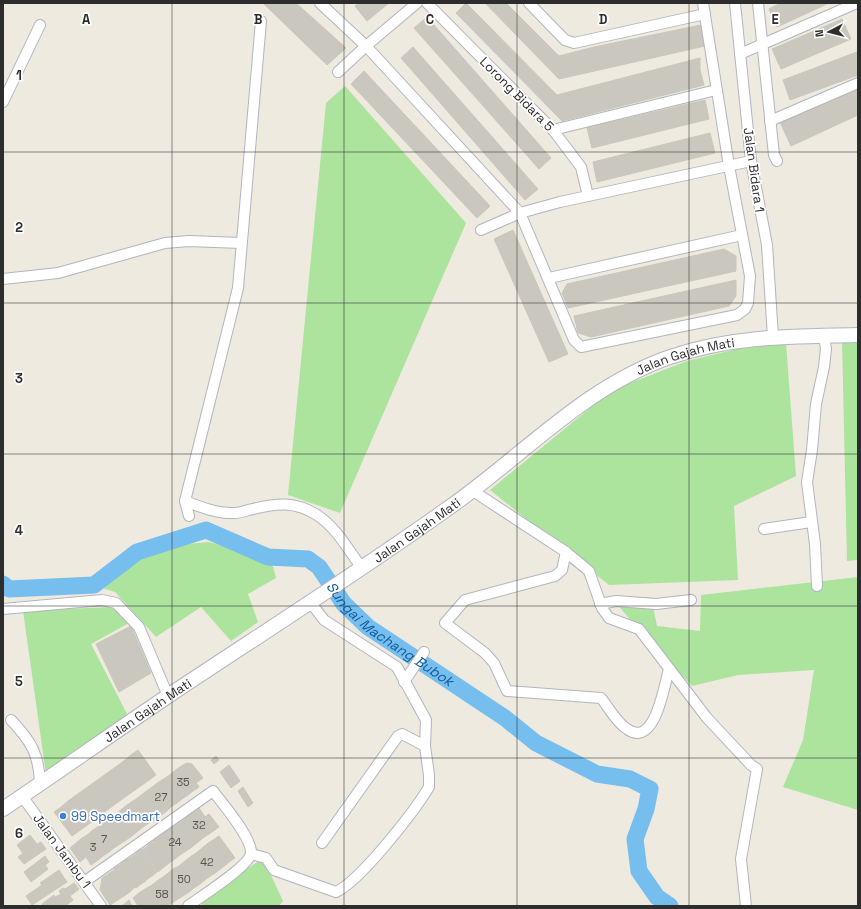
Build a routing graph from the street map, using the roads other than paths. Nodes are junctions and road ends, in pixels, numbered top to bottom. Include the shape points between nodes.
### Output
1 (320, 3) edge
2 (417, 3) edge
3 (427, 3) edge
4 (529, 3) edge
5 (703, 3) edge
6 (735, 3) edge
7 (758, 3) edge
8 (857, 3) edge
9 (704, 14) junction
10 (261, 22) dead end
11 (40, 26) dead end
12 (762, 44) junction
13 (366, 46) junction
14 (740, 54) junction
15 (338, 72) dead end
16 (858, 83) edge
17 (716, 90) junction
18 (3, 102) edge
19 (770, 121) junction
20 (552, 130) junction
21 (751, 161) junction
22 (777, 161) dead end
23 (729, 166) junction
24 (588, 196) junction
25 (520, 213) junction
26 (481, 230) dead end
27 (742, 235) junction
28 (241, 243) junction
29 (549, 278) junction
30 (3, 279) edge
31 (858, 335) edge
32 (824, 336) junction
33 (773, 337) junction
34 (473, 491) junction
35 (185, 501) junction
36 (189, 516) dead end
37 (811, 522) junction
38 (764, 529) dead end
39 (566, 552) junction
40 (362, 568) junction
41 (817, 586) dead end
42 (315, 600) junction
43 (691, 600) dead end
44 (600, 604) junction
45 (3, 609) edge
46 (424, 652) dead end
47 (669, 669) junction
48 (404, 682) junction
49 (168, 696) junction
50 (11, 720) dead end
51 (425, 746) junction
52 (40, 784) junction
53 (22, 796) junction
54 (3, 809) edge
55 (322, 843) dead end
56 (251, 854) junction
57 (84, 882) junction
58 (101, 906) edge
59 (188, 906) edge
60 (746, 906) edge

1 - 13 street
2 - 13 street
3 - 20 street, Lorong Bidara 5
4 - 9 street via 565,40 574,43
5 - 9 street
6 - 14 street, Jalan Bidara 1
7 - 12 street
8 - 12 street
9 - 17 street
10 - 28 street
11 - 18 street
12 - 14 street
12 - 19 street
13 - 15 street
13 - 25 street
14 - 21 street, Jalan Bidara 1
16 - 19 street
17 - 20 street
17 - 23 street
19 - 22 street
20 - 24 street, Lorong Bidara 5 via 581,166
21 - 23 street
21 - 33 street, Jalan Bidara 1 via 767,245
23 - 24 street
23 - 27 street
24 - 25 street
25 - 26 street
25 - 29 street
27 - 29 street
27 - 29 street via 750,276 748,303 737,315 581,348 574,340
28 - 30 street via 165,243 58,273
28 - 35 street via 238,288
31 - 32 main road, Jalan Gajah Mati
32 - 33 main road, Jalan Gajah Mati
32 - 37 street via 824,367 816,404 807,482
33 - 34 main road, Jalan Gajah Mati via 734,341 702,348 631,374 608,386 571,412
34 - 39 street
34 - 40 main road, Jalan Gajah Mati
35 - 36 street
35 - 40 street via 235,513 275,503 300,506 318,515 330,526
37 - 38 street
37 - 41 street
39 - 44 street via 589,571
39 - 47 street via 562,570 555,576 465,600 445,623 485,653 494,663 507,691 601,698 622,725 634,733 645,730 652,723
40 - 42 main road, Jalan Gajah Mati
42 - 48 street via 324,620 397,667
42 - 49 main road, Jalan Gajah Mati
43 - 44 street via 656,604 621,601
44 - 47 street via 610,618 639,629
45 - 49 street via 102,600 116,603 138,627
46 - 48 street
47 - 60 street via 713,724 757,769 741,859
48 - 51 street via 426,720
49 - 52 main road, Jalan Gajah Mati
50 - 52 street via 28,738 40,770
51 - 55 street via 402,734 398,736
51 - 56 street via 429,787 364,870 343,889 331,892 316,884 274,870 266,858
52 - 53 main road, Jalan Gajah Mati
53 - 54 main road, Jalan Gajah Mati
53 - 57 street, Jalan Jambu 1
56 - 57 street via 249,842 213,791
56 - 59 street via 245,865
57 - 58 street, Jalan Jambu 1

